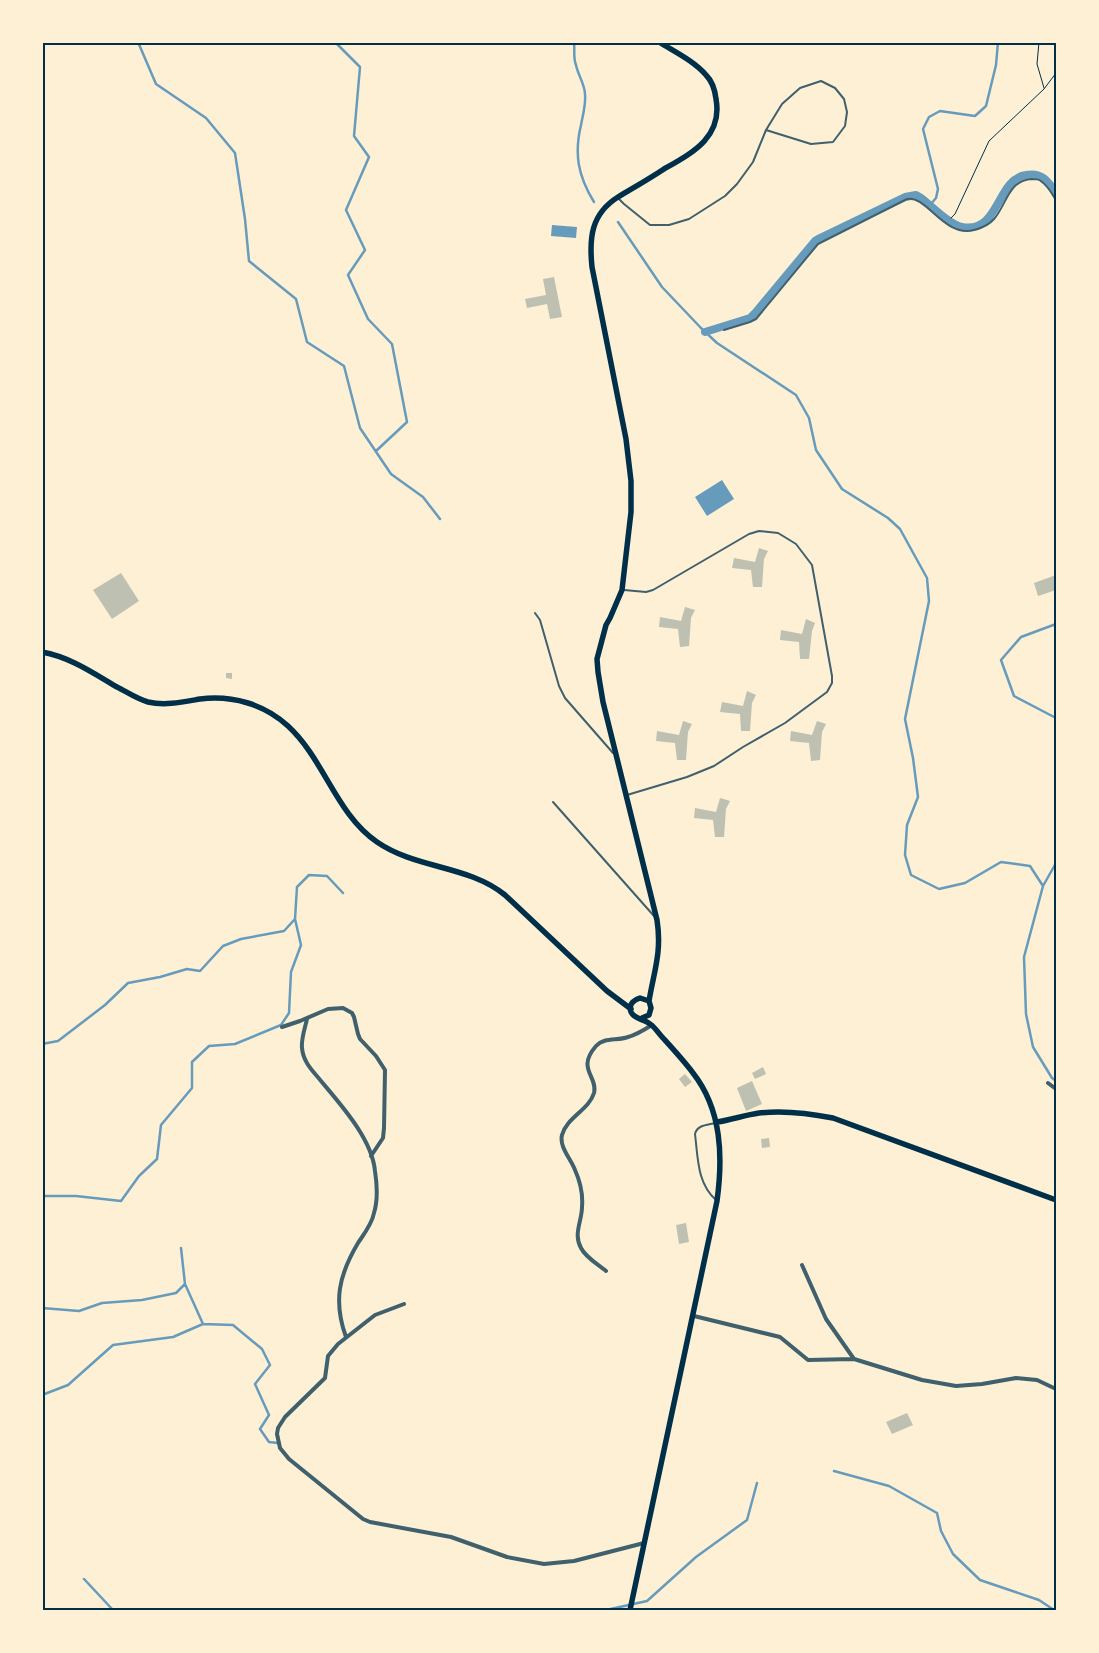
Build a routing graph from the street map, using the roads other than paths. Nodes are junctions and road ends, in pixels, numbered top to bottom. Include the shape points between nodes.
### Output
1 (659, 42) edge
2 (766, 130) junction
3 (618, 197) junction
4 (1056, 200) edge
5 (724, 330) dead end
6 (622, 590) junction
7 (535, 613) dead end
8 (42, 652) edge
9 (618, 758) junction
10 (627, 795) junction
11 (554, 802) dead end
12 (658, 920) junction
13 (651, 988) junction
14 (642, 998) junction
15 (649, 1001) junction
16 (631, 1007) junction
17 (649, 1015) junction
18 (307, 1018) junction
19 (642, 1018) junction
20 (652, 1025) junction
21 (282, 1027) dead end
22 (1048, 1083) dead end
23 (1056, 1089) edge
24 (716, 1122) junction
25 (371, 1156) junction
26 (1056, 1200) edge
27 (717, 1201) junction
28 (802, 1265) dead end
29 (606, 1271) dead end
30 (404, 1304) dead end
31 (694, 1316) junction
32 (346, 1337) junction
33 (854, 1359) junction
34 (1056, 1388) edge
35 (644, 1543) junction
36 (630, 1610) edge

1 - 3 main road via 707,76 716,98 716,117 710,133 697,149
2 - 2 lane via 811,144 833,142 845,126 847,112 844,99 835,88 821,81 800,88 782,104
2 - 3 lane via 753,162 737,184 725,196 688,220 650,226
3 - 6 main road via 607,205 594,223 590,248 631,481 631,512
4 - 5 lane via 1040,180 1020,181 993,221 972,231 955,229 919,202 911,198 904,200 822,240 756,319
6 - 9 main road via 606,625 597,660
6 - 10 lane via 653,590 744,536 759,531 778,533 803,552 812,565 832,676 827,692 785,723 714,766
7 - 9 lane via 565,698
8 - 16 main road via 69,660 151,703 229,698 268,712 300,739 346,810 370,837 403,856 491,885 607,991
9 - 10 main road
10 - 12 main road
11 - 12 lane
12 - 13 main road via 659,948
13 - 14 main road
13 - 15 main road
14 - 15 main road
14 - 16 main road via 636,999
15 - 17 main road
16 - 19 main road via 634,1016
17 - 19 main road
17 - 20 main road
18 - 21 street
18 - 25 street via 302,1042 306,1061 346,1112 369,1147
18 - 25 street via 328,1009 347,1010 354,1017 360,1039 385,1070 383,1138
19 - 20 main road
20 - 24 main road via 695,1075 709,1100
20 - 29 street via 630,1037 604,1040 594,1048 587,1065 594,1094 562,1136 579,1180 582,1206 578,1242 581,1249
22 - 23 street
24 - 26 main road via 758,1113 781,1112 833,1118
24 - 27 main road via 720,1141
24 - 27 lane via 700,1127 695,1134 704,1186
25 - 32 street via 376,1185 374,1213 342,1274 339,1313
27 - 31 main road
28 - 33 street via 826,1319
30 - 32 street via 375,1315
31 - 33 street via 780,1337 808,1360
31 - 35 main road
32 - 35 street via 328,1356 322,1381 280,1423 277,1438 280,1448 295,1465 363,1519 451,1538 507,1557 544,1564 574,1562
33 - 34 street via 922,1380 956,1386 1016,1378 1037,1380
35 - 36 main road

